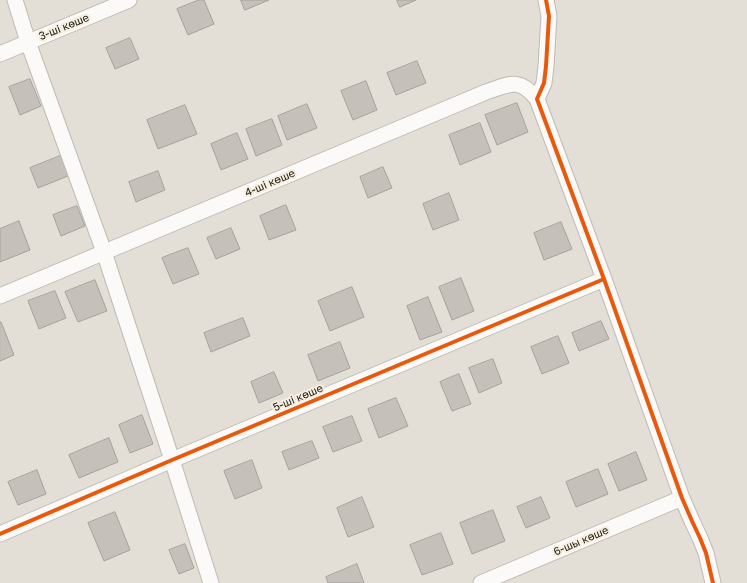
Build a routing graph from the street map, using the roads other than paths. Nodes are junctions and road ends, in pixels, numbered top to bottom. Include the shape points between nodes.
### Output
1 (15, 0) edge
2 (129, 0) edge
3 (546, 0) edge
4 (28, 42) junction
5 (0, 54) edge
6 (537, 99) junction
7 (104, 252) junction
8 (604, 279) junction
9 (0, 296) edge
10 (172, 460) junction
11 (682, 498) junction
12 (0, 534) edge
13 (211, 583) edge
14 (480, 583) edge
15 (713, 583) edge

1 - 4 street
2 - 4 street, 3-ші көше
3 - 6 street via 549,16 546,66 544,83
4 - 5 street, 3-ші көше
4 - 7 street
6 - 7 street, 4-ші көше via 530,90 515,84 486,92
6 - 8 street
7 - 9 street, 4-ші көше
7 - 10 street
8 - 10 street, 5-ші көше
8 - 11 street
10 - 12 street, 5-ші көше
10 - 13 street
11 - 14 street, 6-шы көше
11 - 15 street via 706,553

